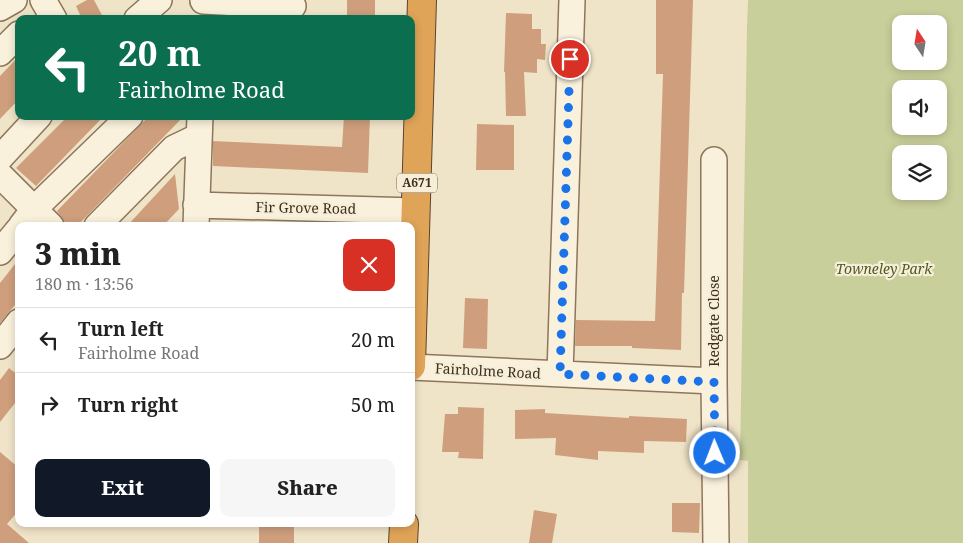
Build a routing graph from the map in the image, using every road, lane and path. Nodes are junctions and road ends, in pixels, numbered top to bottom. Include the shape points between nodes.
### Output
1 (14, 0) edge
2 (159, 0) edge
3 (422, 0) edge
4 (572, 0) edge
5 (293, 6) dead end
6 (203, 7) edge
7 (0, 8) edge
8 (142, 15) edge
9 (15, 38) edge
10 (0, 53) edge
11 (35, 120) edge
12 (126, 120) edge
13 (200, 126) edge
14 (0, 158) edge
15 (714, 160) dead end
16 (0, 175) edge
17 (416, 211) junction
18 (196, 216) edge
19 (30, 222) edge
20 (32, 222) edge
21 (101, 222) edge
22 (15, 238) edge
23 (415, 242) edge
24 (0, 252) edge
25 (15, 327) edge
26 (0, 346) edge
27 (415, 367) edge
28 (560, 374) junction
29 (714, 382) junction
30 (404, 527) edge
31 (403, 543) edge
32 (716, 543) edge

1 - 7 street
2 - 8 street
3 - 17 highway, A671
4 - 28 street
5 - 6 street
9 - 10 street
11 - 14 street
12 - 20 street
13 - 18 street
13 - 21 street
15 - 29 street, Redgate Close
16 - 19 street
17 - 18 street, Fir Grove Road
17 - 23 highway, A671
22 - 24 street
25 - 26 street
27 - 28 street, Fairholme Road
28 - 29 street, Fairholme Road
29 - 32 street, Redgate Close
30 - 31 highway

